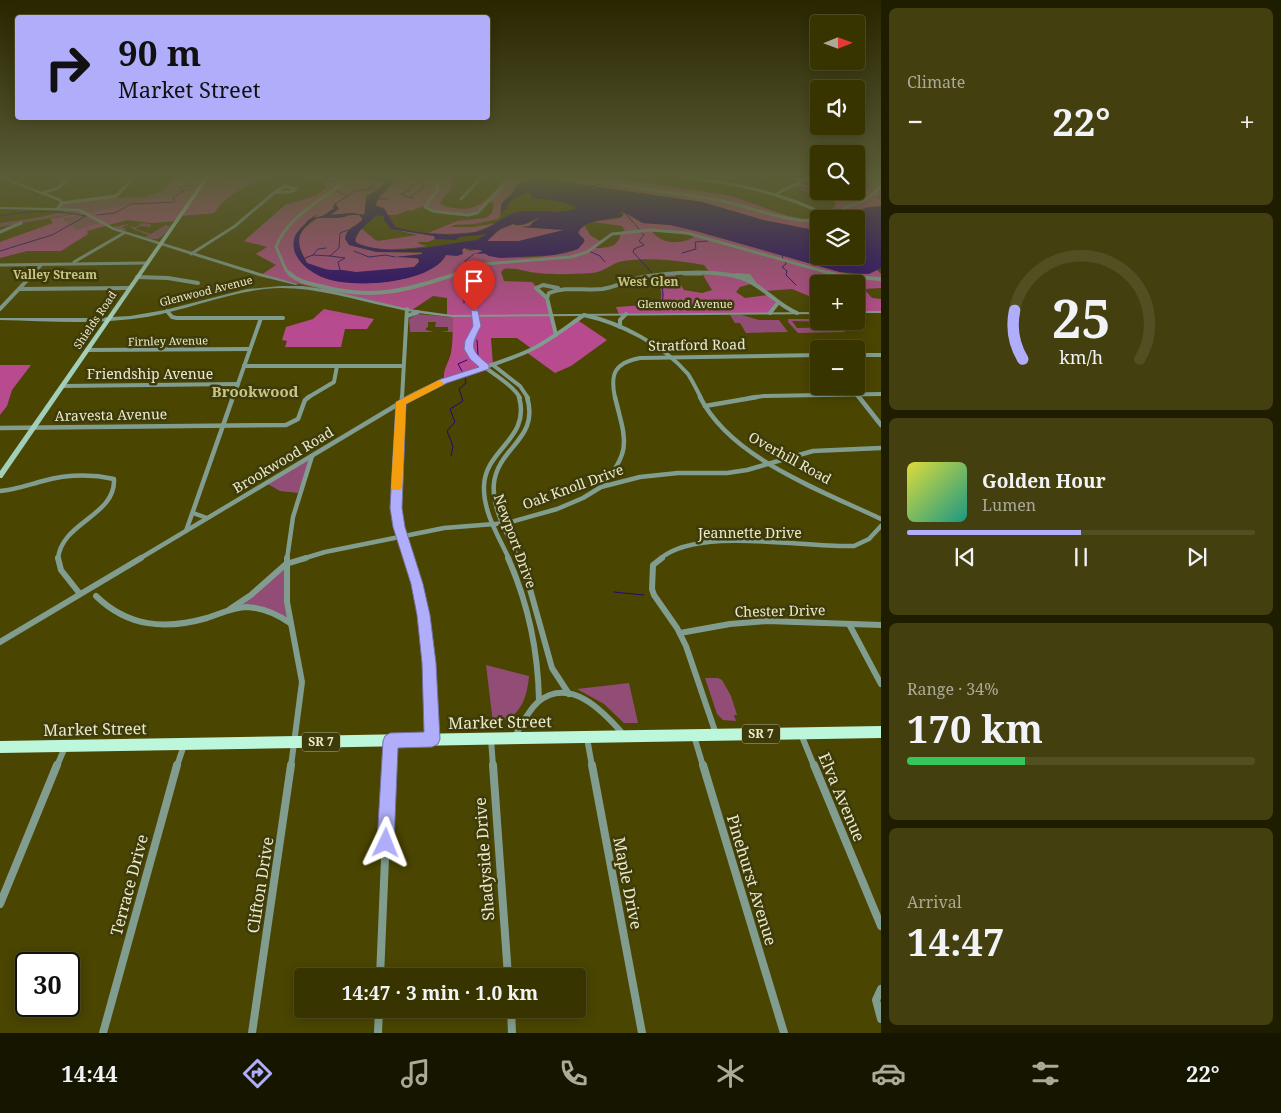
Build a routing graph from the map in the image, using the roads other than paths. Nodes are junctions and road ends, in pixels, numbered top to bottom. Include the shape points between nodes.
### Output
1 (16, 225) edge
2 (105, 225) edge
3 (173, 225) edge
4 (236, 225) edge
5 (288, 225) edge
6 (0, 232) edge
7 (124, 233) junction
8 (160, 244) junction
9 (191, 254) junction
10 (146, 263) junction
11 (42, 264) junction
12 (71, 264) junction
13 (0, 265) edge
14 (479, 265) junction
15 (461, 270) junction
16 (472, 273) junction
17 (137, 278) junction
18 (270, 278) junction
19 (881, 279) edge
20 (198, 284) dead end
21 (278, 287) junction
22 (306, 287) junction
23 (129, 288) junction
24 (19, 289) junction
25 (564, 289) junction
26 (547, 298) junction
27 (777, 304) junction
28 (0, 309) edge
29 (407, 309) junction
30 (168, 311) junction
31 (416, 311) junction
32 (865, 312) edge
33 (881, 312) edge
34 (770, 313) junction
35 (797, 313) junction
36 (810, 313) edge
37 (584, 314) junction
38 (626, 314) junction
39 (551, 315) junction
40 (407, 316) junction
41 (108, 318) junction
42 (261, 318) junction
43 (283, 318) dead end
44 (0, 319) edge
45 (553, 324) junction
46 (567, 327) junction
47 (620, 327) junction
48 (556, 335) junction
49 (250, 348) junction
50 (87, 350) junction
51 (810, 355) edge
52 (865, 355) edge
53 (881, 355) edge
54 (667, 356) junction
55 (493, 365) junction
56 (244, 366) junction
57 (337, 366) junction
58 (403, 366) junction
59 (486, 367) junction
60 (238, 384) junction
61 (62, 386) junction
62 (865, 394) edge
63 (881, 394) edge
64 (810, 395) edge
65 (857, 395) edge
66 (401, 402) junction
67 (704, 406) junction
68 (223, 425) junction
69 (881, 426) edge
70 (0, 428) edge
71 (33, 428) junction
72 (512, 437) junction
73 (519, 440) junction
74 (881, 448) edge
75 (312, 456) junction
76 (771, 463) junction
77 (0, 476) edge
78 (601, 487) junction
79 (0, 491) edge
80 (193, 513) junction
81 (207, 518) junction
82 (881, 519) edge
83 (493, 523) junction
84 (503, 523) junction
85 (881, 526) edge
86 (186, 531) junction
87 (402, 537) junction
88 (286, 564) junction
89 (80, 594) junction
90 (96, 596) dead end
91 (535, 602) junction
92 (524, 603) junction
93 (230, 609) junction
94 (290, 623) junction
95 (849, 624) junction
96 (881, 625) edge
97 (680, 633) junction
98 (0, 642) edge
99 (881, 684) edge
100 (570, 694) junction
101 (539, 700) junction
102 (881, 732) edge
103 (801, 734) junction
104 (694, 735) junction
105 (716, 735) junction
106 (624, 736) junction
107 (514, 738) junction
108 (587, 738) junction
109 (432, 739) junction
110 (490, 739) junction
111 (390, 741) junction
112 (295, 742) junction
113 (184, 744) junction
114 (65, 746) junction
115 (0, 747) edge
116 (0, 904) edge
117 (881, 926) edge
118 (380, 968) edge
119 (507, 968) edge
120 (881, 989) edge
121 (379, 1018) edge
122 (511, 1018) edge
123 (881, 1019) edge
124 (103, 1033) edge
125 (252, 1033) edge
126 (378, 1033) edge
127 (512, 1033) edge
128 (642, 1033) edge
129 (784, 1033) edge

1 - 6 street
2 - 7 street
3 - 8 main road, Shields Road
4 - 9 street
5 - 15 street via 278,238 276,248 286,270 293,278 335,290 384,294 411,289
7 - 8 street
7 - 12 street
8 - 9 street
8 - 10 main road, Shields Road
9 - 18 street
10 - 12 street
10 - 17 main road, Shields Road
11 - 12 street
11 - 13 street
11 - 24 street
14 - 15 street
14 - 16 street
14 - 19 street via 571,257 587,252 615,233 667,230 836,275
15 - 16 street
16 - 59 street, Newport Drive via 471,298 478,324 468,349
17 - 20 street via 168,278
17 - 23 main road, Shields Road
18 - 21 street
18 - 22 street
21 - 22 street, Glenwood Avenue
21 - 30 street, Glenwood Avenue via 232,292
22 - 29 street, Glenwood Avenue
23 - 24 street
23 - 41 main road, Shields Road
24 - 28 street
25 - 26 street via 551,292
25 - 26 street via 546,285 536,288
25 - 27 street via 605,288 653,276 730,275 754,283
26 - 39 street
27 - 34 street
27 - 35 street
29 - 31 street, Glenwood Avenue
29 - 40 street
30 - 41 street, Glenwood Avenue
30 - 42 street via 177,318
31 - 39 street, Glenwood Avenue via 457,315
31 - 40 street
32 - 33 street
34 - 35 street, Glenwood Avenue
34 - 38 street, Glenwood Avenue
35 - 36 street, Glenwood Avenue
37 - 38 street, Glenwood Avenue
37 - 39 street, Glenwood Avenue
37 - 46 street, Brookwood Road
37 - 47 street, Overhill Road
38 - 47 street via 620,320
39 - 45 street
40 - 58 street
41 - 44 street, Glenwood Avenue
41 - 50 main road, Shields Road
42 - 43 street
42 - 49 street
45 - 46 street
45 - 48 street
46 - 48 street, Brookwood Road
47 - 54 street, Overhill Road
48 - 55 street, Brookwood Road
49 - 50 street, Firnley Avenue
49 - 56 street
50 - 61 main road, Shields Road
51 - 54 street, Stratford Road
52 - 53 street
54 - 67 street, Overhill Road via 688,375
54 - 78 street, Stratford Road via 634,359 614,372 612,383 624,430 624,455
55 - 59 street, Brookwood Road
55 - 73 street, Newport Drive via 517,383 529,401 530,421
56 - 57 street
56 - 60 street
57 - 58 street
57 - 68 street, Aravesta Avenue via 334,382 305,400 300,417 293,423
58 - 66 street
59 - 66 street, Brookwood Road via 444,381
59 - 72 street, Newport Drive via 508,382 520,399 522,417
60 - 61 street, Friendship Avenue
60 - 68 street
61 - 71 main road, Shields Road
62 - 63 street
64 - 67 street via 764,396
65 - 69 street
66 - 75 street, Brookwood Road
66 - 87 street via 396,498
67 - 76 street, Overhill Road via 732,436
68 - 71 street, Aravesta Avenue
68 - 80 street
70 - 71 street, Aravesta Avenue
71 - 77 main road, Shields Road
72 - 73 street
72 - 83 street, Newport Drive via 495,455 486,473 484,493
73 - 84 street, Newport Drive via 498,466 494,483 495,503
74 - 76 street, Oak Knoll Drive via 822,449
75 - 81 street, Brookwood Road
75 - 88 street, Clifton Drive via 293,510
76 - 78 street, Oak Knoll Drive via 727,473 652,474
76 - 82 street, Overhill Road
78 - 84 street, Oak Knoll Drive via 557,509
79 - 89 street via 56,478 105,477 114,480 114,489 108,500 71,531 58,555 61,569
80 - 81 street
80 - 86 street
81 - 86 street, Brookwood Road
83 - 84 street, Oak Knoll Drive
83 - 87 street, Oak Knoll Drive via 444,528
83 - 92 street, Newport Drive
84 - 91 street, Newport Drive
85 - 97 street, Jeannette Drive via 870,539 850,546 742,541 687,545 669,550 654,563 650,582 658,603
86 - 89 street, Brookwood Road
87 - 88 street, Oak Knoll Drive via 325,552
87 - 109 street via 424,615
88 - 93 street, Oak Knoll Drive
88 - 94 street, Clifton Drive
89 - 98 street, Brookwood Road
90 - 93 street, Oak Knoll Drive via 119,615 155,624 198,620
91 - 92 street, Newport Drive
91 - 100 street, Newport Drive via 552,668
92 - 101 street, Newport Drive via 537,655
93 - 94 street, Oak Knoll Drive via 262,609
94 - 112 street, Clifton Drive via 303,684
95 - 96 street, Chester Drive
95 - 97 street, Chester Drive via 758,622
95 - 99 street
97 - 105 street, Jeannette Drive via 694,664
100 - 101 street via 554,694
100 - 106 street via 599,708
101 - 107 street
102 - 103 main road, Market Street / SR 7
103 - 105 main road, Market Street / SR 7
103 - 117 street, Elva Avenue
104 - 105 main road, Market Street / SR 7
104 - 106 main road, Market Street / SR 7
104 - 129 street, Pinehurst Avenue
106 - 108 main road, Market Street / SR 7
107 - 108 main road, Market Street / SR 7
107 - 110 main road, Market Street / SR 7
108 - 128 street, Maple Drive
109 - 110 main road, Market Street / SR 7
109 - 111 main road, Market Street / SR 7
110 - 119 street, Shadyside Drive
111 - 112 main road, Market Street / SR 7
111 - 118 street
112 - 113 main road, Market Street / SR 7
112 - 125 street, Clifton Drive
113 - 114 main road, Market Street / SR 7
113 - 124 street, Terrace Drive
114 - 115 main road, Market Street / SR 7
114 - 116 street
120 - 123 street via 875,1001
121 - 126 street
122 - 127 street

